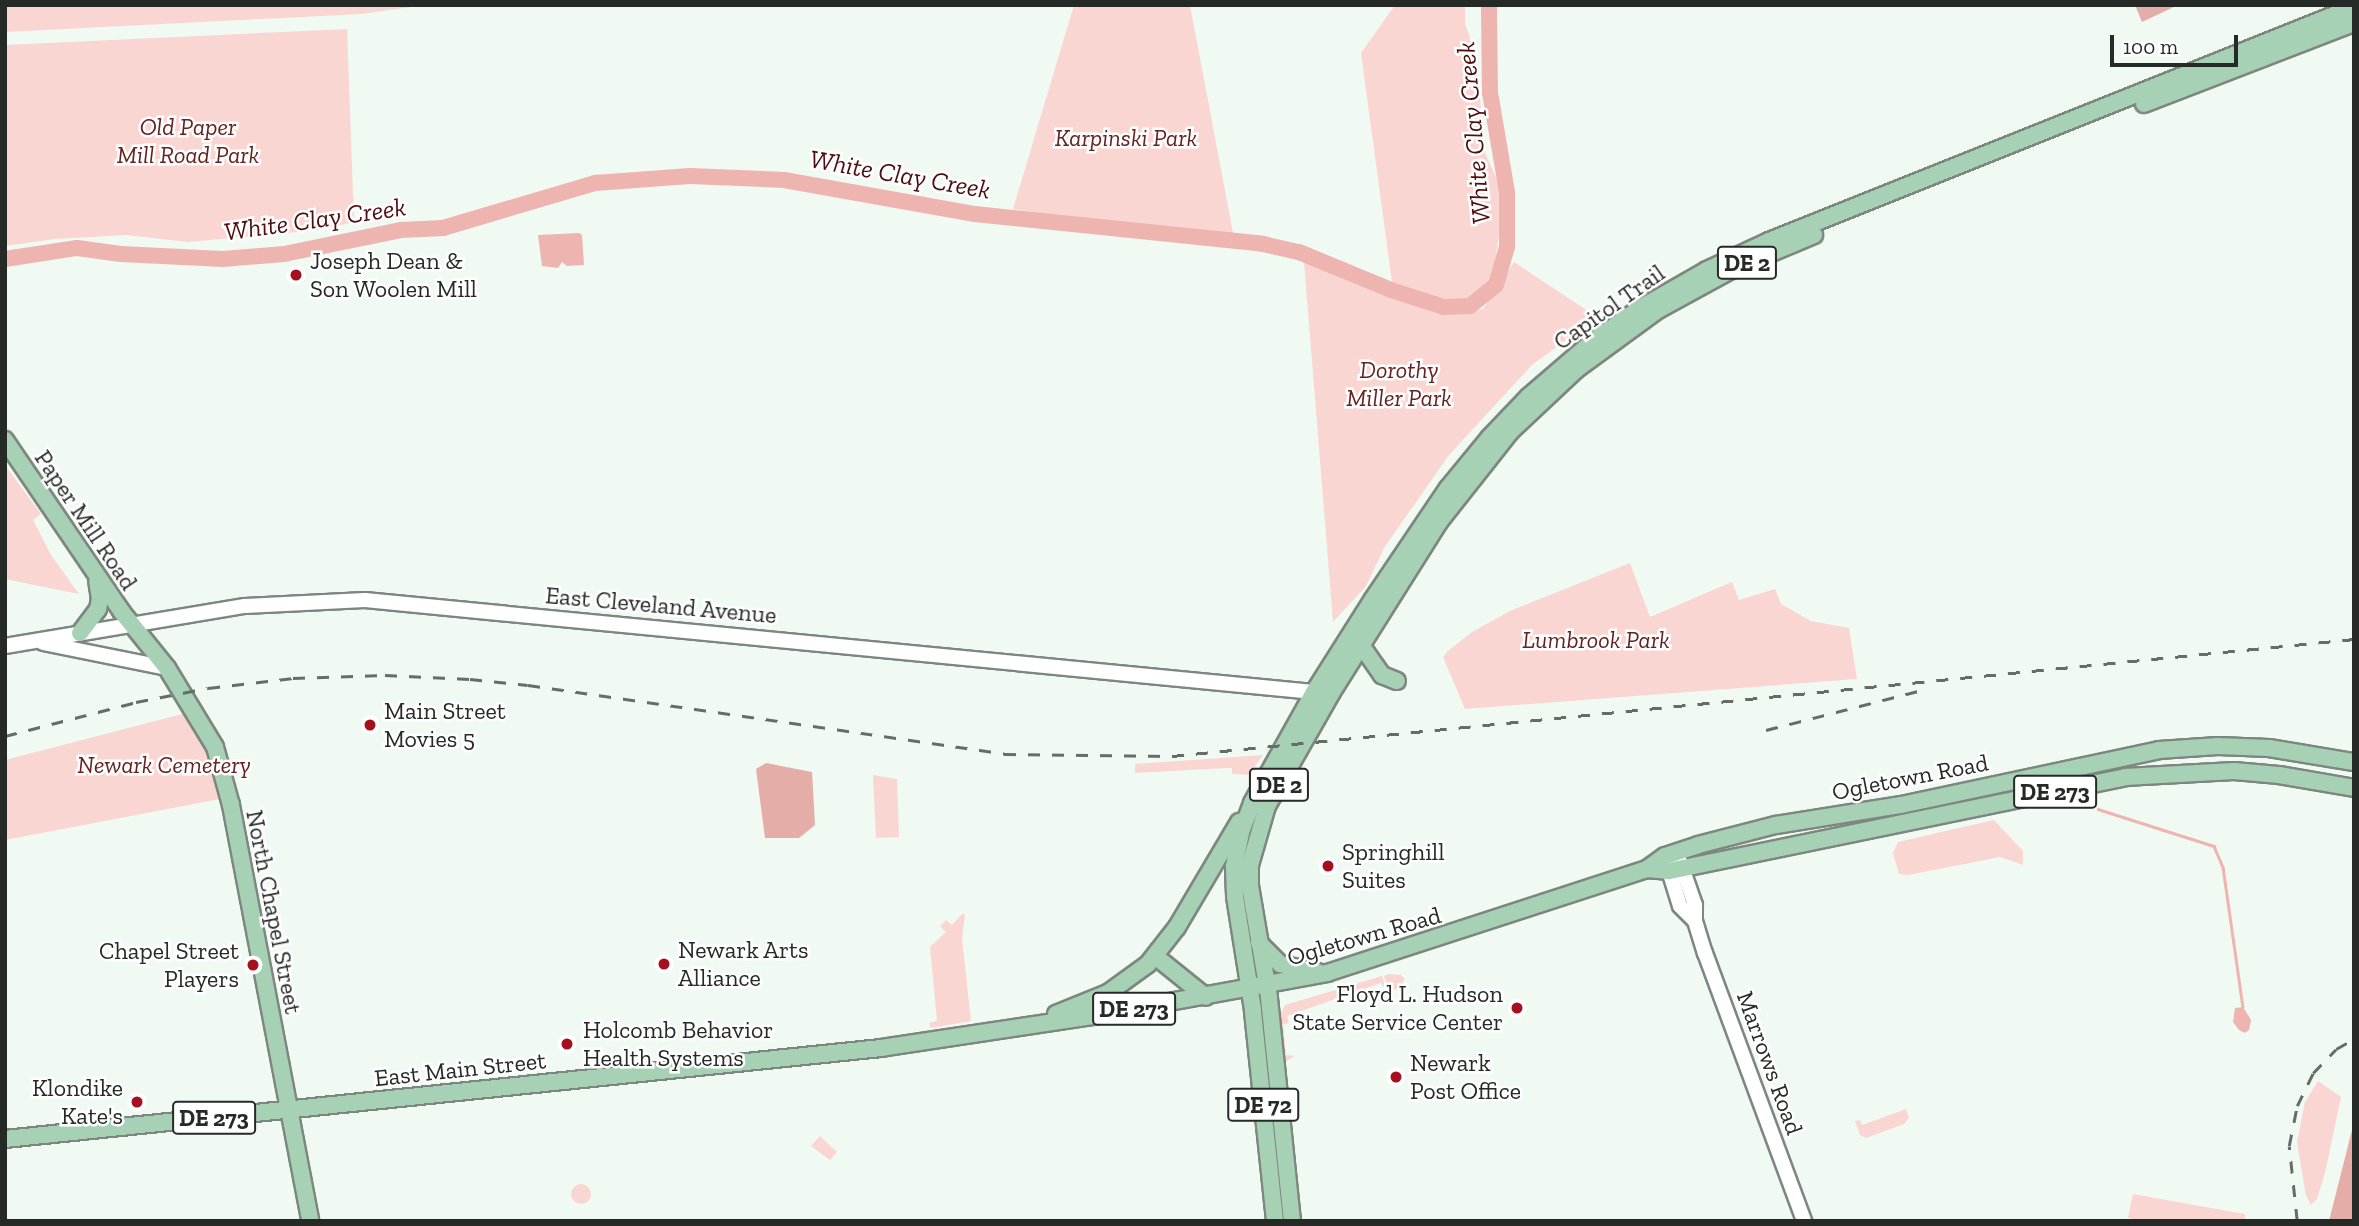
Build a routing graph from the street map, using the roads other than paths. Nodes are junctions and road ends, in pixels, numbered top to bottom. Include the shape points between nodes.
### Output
1 (2354, 7) edge
2 (2354, 23) edge
3 (5, 440) edge
4 (96, 575) junction
5 (131, 624) junction
6 (80, 633) junction
7 (31, 640) junction
8 (1361, 645) junction
9 (5, 646) edge
10 (167, 668) junction
11 (1397, 681) dead end
12 (1314, 692) junction
13 (1332, 692) junction
14 (2218, 746) junction
15 (2354, 755) edge
16 (2354, 762) edge
17 (2038, 774) junction
18 (2354, 788) edge
19 (1977, 789) junction
20 (1252, 803) junction
21 (1954, 814) junction
22 (1879, 830) junction
23 (1673, 862) junction
24 (1259, 943) junction
25 (1155, 956) junction
26 (1327, 973) junction
27 (1268, 985) junction
28 (1250, 989) junction
29 (1206, 997) junction
30 (1016, 1027) junction
31 (289, 1110) junction
32 (5, 1139) edge
33 (310, 1221) edge
34 (1275, 1221) edge
35 (1292, 1221) edge
36 (1804, 1221) edge

1 - 12 main road, Capitol Trail / DE 2 via 1769,241 1640,309 1549,378 1470,459 1408,544
2 - 8 main road, Capitol Trail / DE 2 via 1770,253 1658,310 1568,377 1494,449 1439,522
3 - 4 main road, Paper Mill Road
4 - 5 main road, Paper Mill Road
4 - 6 main road via 98,609
5 - 6 main road, East Cleveland Avenue
5 - 10 main road, North Chapel Street
5 - 12 main road, East Cleveland Avenue via 265,604 365,600
6 - 7 main road, East Cleveland Avenue
7 - 9 main road, East Cleveland Avenue
7 - 10 main road
8 - 11 main road via 1382,675
8 - 13 main road, Capitol Trail / DE 2
10 - 31 main road, North Chapel Street via 204,723 224,771
12 - 13 main road
12 - 20 main road, Capitol Trail / DE 2
13 - 24 main road, Capitol Trail / DE 2 via 1267,806 1258,832 1250,886
14 - 15 main road via 2251,740
14 - 16 main road, Ogletown Road / DE 273 via 2270,748
14 - 17 main road, Ogletown Road / DE 273 via 2140,752
17 - 19 main road, Ogletown Road / DE 273
17 - 21 main road via 2038,784 1984,797
18 - 21 main road, Ogletown Road / DE 273 via 2245,772 2164,773 2125,777
19 - 22 main road via 1935,806 1891,815 1881,821
19 - 23 main road, Ogletown Road / DE 273 via 1776,825
20 - 25 main road
20 - 28 main road, Capitol Trail / DE 2 via 1237,849 1233,881
21 - 22 main road, Ogletown Road / DE 273
22 - 23 main road, Ogletown Road / DE 273
23 - 26 main road, Ogletown Road / DE 273
23 - 36 main road, Marrows Road via 1680,906 1695,921
24 - 26 main road via 1280,964
24 - 27 main road, Capitol Trail / DE 2
25 - 29 main road
25 - 30 main road via 1134,977 1108,993
26 - 27 main road, Ogletown Road / DE 273
27 - 28 main road, Ogletown Road / DE 273
27 - 35 main road, DE 72
28 - 29 main road, East Main Street / DE 273
28 - 34 main road, DE 72
29 - 30 main road, East Main Street / DE 273
30 - 31 main road, East Main Street / DE 273 via 881,1048
31 - 32 main road, East Main Street / DE 273
31 - 33 main road, North Chapel Street

